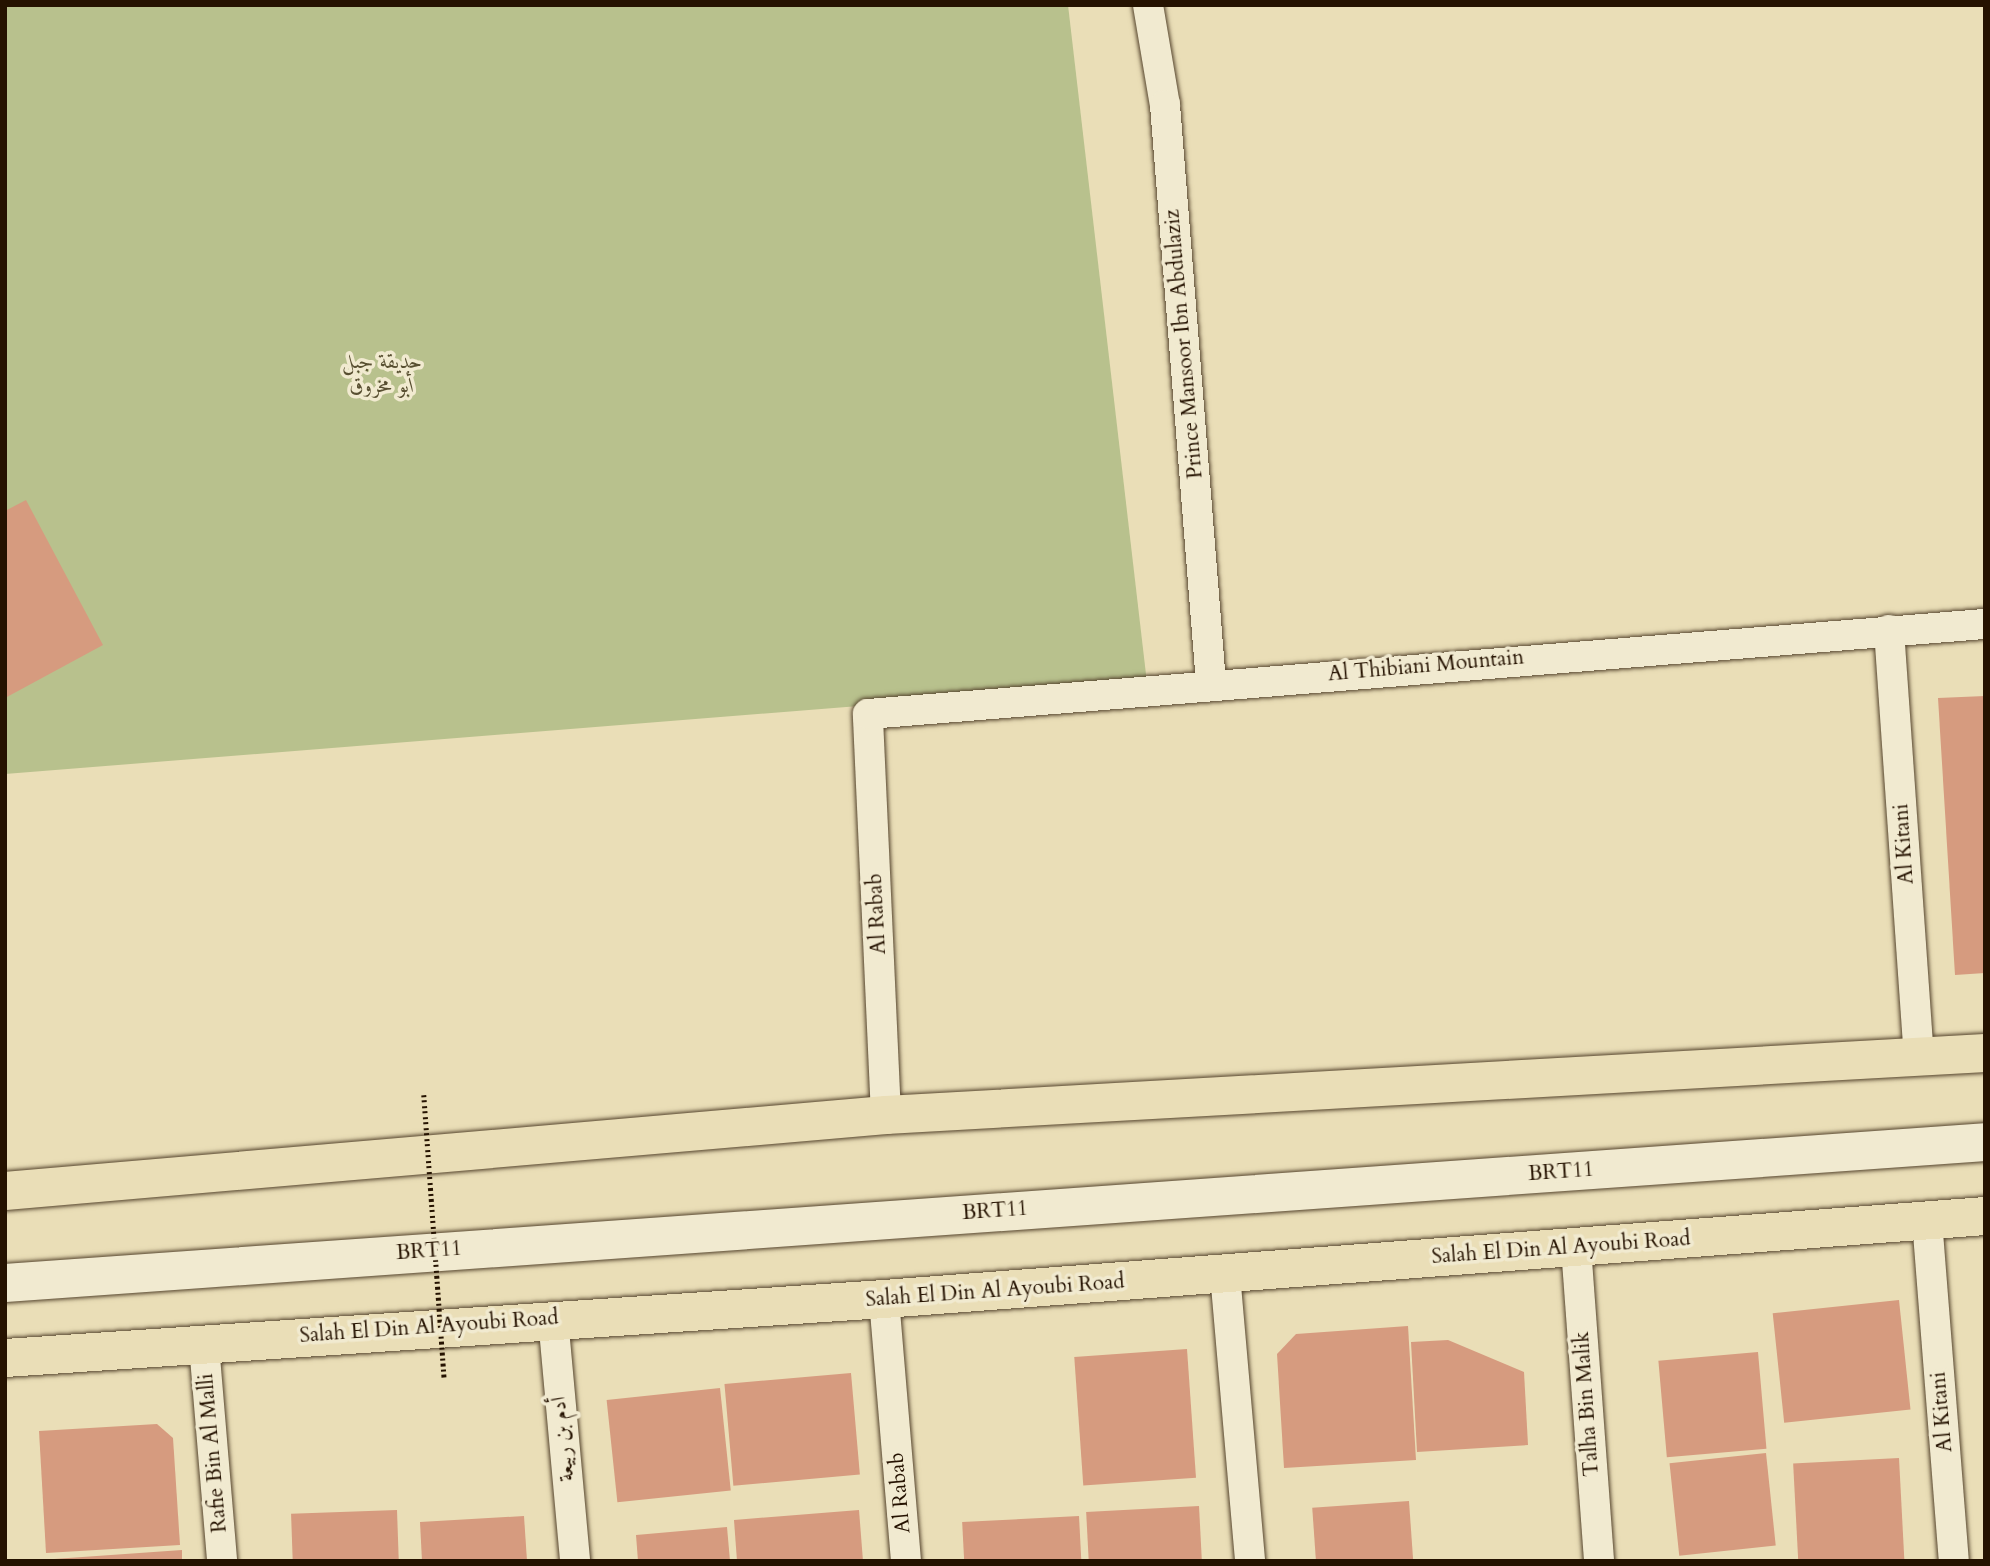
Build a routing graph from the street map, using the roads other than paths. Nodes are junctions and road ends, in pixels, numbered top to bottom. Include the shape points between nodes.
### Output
1 (1148, 5) edge
2 (1985, 624) edge
3 (1889, 630) junction
4 (1211, 684) junction
5 (868, 714) joint
6 (1985, 1053) edge
7 (1919, 1058) junction
8 (886, 1115) junction
9 (1985, 1142) edge
10 (5, 1191) edge
11 (1985, 1216) edge
12 (1927, 1220) junction
13 (1576, 1247) junction
14 (1225, 1274) junction
15 (5, 1283) edge
16 (884, 1299) junction
17 (553, 1318) junction
18 (204, 1345) junction
19 (5, 1357) edge
20 (222, 1561) edge
21 (575, 1561) edge
22 (906, 1561) edge
23 (1250, 1561) edge
24 (1598, 1561) edge
25 (1954, 1561) edge

1 - 4 street, Prince Mansoor Ibn Abdulaziz via 1165,106
2 - 3 street, Al Thibiani Mountain
3 - 4 street, Al Thibiani Mountain
3 - 7 street, Al Kitani
4 - 5 street, Al Thibiani Mountain
5 - 8 street, Al Rabab
6 - 7 main road
7 - 8 main road
8 - 10 main road
9 - 15 main road, BRT11
11 - 12 main road, Salah El Din Al Ayoubi Road
12 - 13 main road, Salah El Din Al Ayoubi Road
12 - 25 street, Al Kitani
13 - 14 main road, Salah El Din Al Ayoubi Road
13 - 24 street, Talha Bin Malik
14 - 16 main road, Salah El Din Al Ayoubi Road
14 - 23 street
16 - 17 main road, Salah El Din Al Ayoubi Road
16 - 22 street, Al Rabab
17 - 18 main road, Salah El Din Al Ayoubi Road
17 - 21 street, أدم بن ربيعة
18 - 19 main road, Salah El Din Al Ayoubi Road
18 - 20 street, Rafie Bin Al Malli

